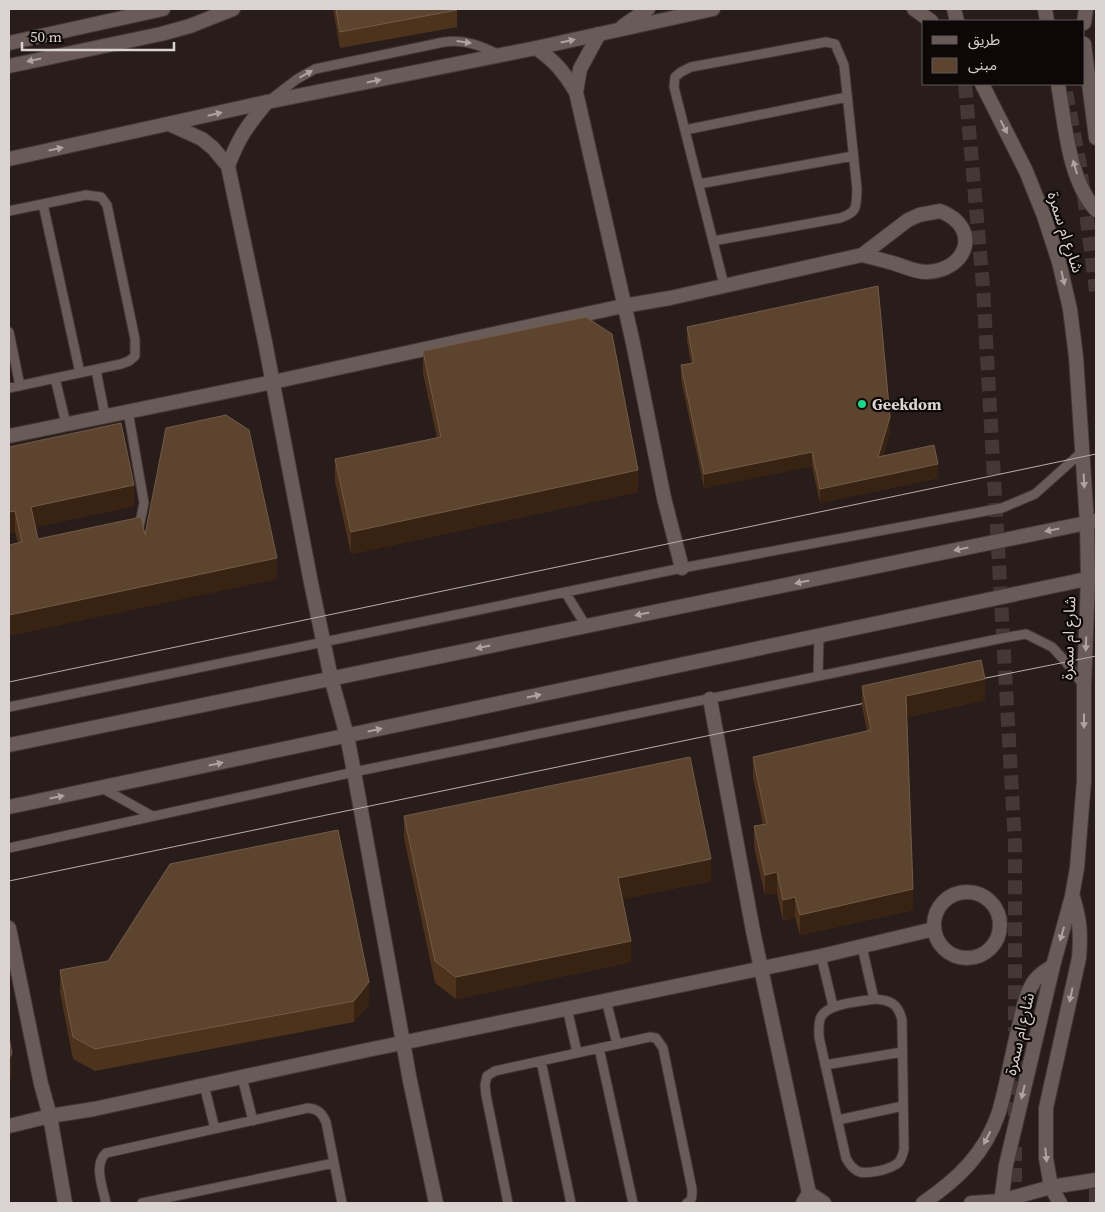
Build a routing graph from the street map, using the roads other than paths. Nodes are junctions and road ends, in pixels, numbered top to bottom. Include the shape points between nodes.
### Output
1 (163, 9) edge
2 (233, 9) edge
3 (648, 9) edge
4 (713, 9) edge
5 (914, 9) edge
6 (145, 11) edge
7 (930, 20) edge
8 (616, 30) junction
9 (9, 34) edge
10 (599, 34) junction
11 (31, 38) junction
12 (9, 43) edge
13 (536, 48) junction
14 (1085, 52) edge
15 (501, 56) junction
16 (9, 66) edge
17 (983, 85) edge
18 (1058, 85) edge
19 (576, 92) junction
20 (848, 97) junction
21 (267, 102) junction
22 (169, 124) junction
23 (686, 130) junction
24 (1096, 138) edge
25 (853, 156) junction
26 (9, 159) edge
27 (228, 166) junction
28 (699, 184) junction
29 (43, 204) junction
30 (1096, 210) edge
31 (9, 211) edge
32 (713, 241) junction
33 (862, 255) junction
34 (724, 285) junction
35 (623, 306) junction
36 (9, 332) edge
37 (96, 370) junction
38 (80, 373) junction
39 (55, 378) junction
40 (273, 382) junction
41 (20, 386) junction
42 (9, 388) edge
43 (128, 412) junction
44 (105, 416) junction
45 (66, 424) junction
46 (9, 436) edge
47 (1083, 451) junction
48 (1091, 522) edge
49 (130, 530) edge
50 (682, 568) junction
51 (1092, 578) edge
52 (565, 592) junction
53 (586, 626) junction
54 (819, 636) junction
55 (324, 642) junction
56 (818, 676) junction
57 (331, 678) junction
58 (1084, 686) junction
59 (710, 699) junction
60 (9, 707) edge
61 (347, 736) junction
62 (9, 745) edge
63 (354, 772) junction
64 (102, 788) junction
65 (9, 807) edge
66 (152, 816) junction
67 (9, 848) edge
68 (1072, 896) junction
69 (9, 928) edge
70 (934, 929) junction
71 (862, 947) junction
72 (821, 956) junction
73 (1053, 966) junction
74 (761, 968) junction
75 (874, 999) junction
76 (606, 1000) junction
77 (833, 1006) junction
78 (567, 1008) junction
79 (404, 1043) junction
80 (617, 1044) junction
81 (599, 1048) junction
82 (577, 1052) junction
83 (902, 1052) junction
84 (541, 1061) junction
85 (825, 1065) junction
86 (242, 1077) junction
87 (204, 1085) junction
88 (903, 1106) junction
89 (50, 1116) junction
90 (838, 1120) junction
91 (253, 1121) junction
92 (9, 1126) edge
93 (215, 1129) junction
94 (334, 1163) junction
95 (1096, 1180) edge
96 (1051, 1187) junction
97 (806, 1198) edge
98 (1001, 1202) edge
99 (66, 1203) edge
100 (106, 1203) edge
101 (142, 1203) edge
102 (342, 1203) edge
103 (436, 1203) edge
104 (508, 1203) edge
105 (571, 1203) edge
106 (633, 1203) edge
107 (687, 1203) edge
108 (824, 1203) edge
109 (922, 1203) edge
110 (972, 1203) edge
111 (1060, 1203) edge

1 - 6 street
2 -> 16 street via 161,34
3 - 8 street
4 - 8 street
5 - 7 street
6 - 11 street
8 - 10 street
9 - 11 lane
13 -> 10 street
10 - 19 street via 580,69
11 - 12 street
13 - 15 street
13 - 19 street via 564,71
14 - 24 street
21 -> 15 street
21 -> 15 lane via 315,69 444,42 460,40 475,43
17 -> 47 street, شارع ام سمرة via 1026,171 1059,262 1070,309
30 -> 18 street via 1078,179
19 - 35 street
20 - 23 lane
20 - 23 lane via 840,53 835,44 826,42 691,67 675,77 674,87
20 - 25 lane
22 -> 21 street
21 - 27 street via 239,139
26 -> 22 street
22 - 27 street via 202,139
23 - 28 lane
25 - 28 lane
25 - 32 lane via 857,190 856,206 851,214
27 - 40 street
28 - 32 lane
29 - 31 lane
29 - 37 lane via 93,195 101,197 107,205 136,349 135,356 129,361
29 - 38 lane
32 - 34 lane
33 - 33 street via 915,271 946,268 956,263 962,254 964,232 950,215 940,212 919,214
33 - 34 street
34 - 35 street
35 - 40 street
35 - 50 street
36 - 41 lane
37 - 38 lane
37 - 44 lane
38 - 39 lane
39 - 41 lane
39 - 45 lane
40 - 43 street
40 - 55 street
41 - 42 lane
43 - 44 street
43 - 49 lane via 144,502 139,529
44 - 45 street
45 - 46 street
47 -> 48 street, شارع ام سمرة
47 - 50 lane via 1035,494 1002,508
48 - 51 street, شارع ام سمرة
48 -> 53 street
50 - 52 lane
51 - 54 street
51 -> 58 street, شارع ام سمرة
52 - 53 lane
52 - 55 lane
53 -> 57 street
54 - 56 lane
61 -> 54 street
55 - 57 street
55 - 60 lane
56 - 58 lane via 1026,634 1052,647
56 - 59 lane
57 - 61 street
57 - 62 street
58 -> 68 street, شارع ام سمرة via 1084,781
59 - 63 lane
59 - 74 street
61 - 63 street
64 -> 61 street
63 - 66 lane
63 - 79 street
65 -> 64 street
64 - 66 lane
66 - 67 lane
68 -> 73 street, شارع ام سمرة
68 -> 96 street via 1080,920 1079,958 1046,1108 1045,1147
69 - 89 street
70 - 70 street via 949,953 958,957 976,957 992,947 1000,930 1000,920 998,911 986,897 968,892 942,903 934,920
70 - 71 street
71 - 72 street
71 - 75 lane
72 - 74 street
72 - 77 lane
73 -> 98 street, شارع ام سمرة via 1006,1165
73 -> 109 street via 1036,979 1026,997 998,1112 981,1149 970,1166 953,1182
74 - 76 street
74 - 97 street
75 - 77 lane
75 - 83 lane via 895,1004 900,1012
76 - 78 street
76 - 80 lane
77 - 85 lane via 822,1015 819,1024
78 - 79 street
78 - 82 lane
79 - 86 street
79 - 103 street
80 - 81 lane
80 - 107 lane via 650,1037 656,1038 663,1048 692,1189
81 - 82 lane
81 - 106 lane
82 - 84 lane
83 - 85 lane
83 - 88 lane
84 - 104 lane via 495,1071 487,1076 485,1085
84 - 105 lane
85 - 90 lane
86 - 87 street
86 - 91 lane
87 - 89 street
87 - 93 lane
88 - 90 lane
88 - 90 lane via 902,1158 890,1168 870,1173 861,1173 850,1167
89 - 92 street
89 - 99 street
91 - 93 lane
91 - 94 lane via 316,1109 326,1122
93 - 100 lane via 106,1153 99,1166
94 - 101 lane
94 - 102 lane
95 - 96 street
96 - 98 street
96 - 111 street
97 - 108 street
98 - 110 street

